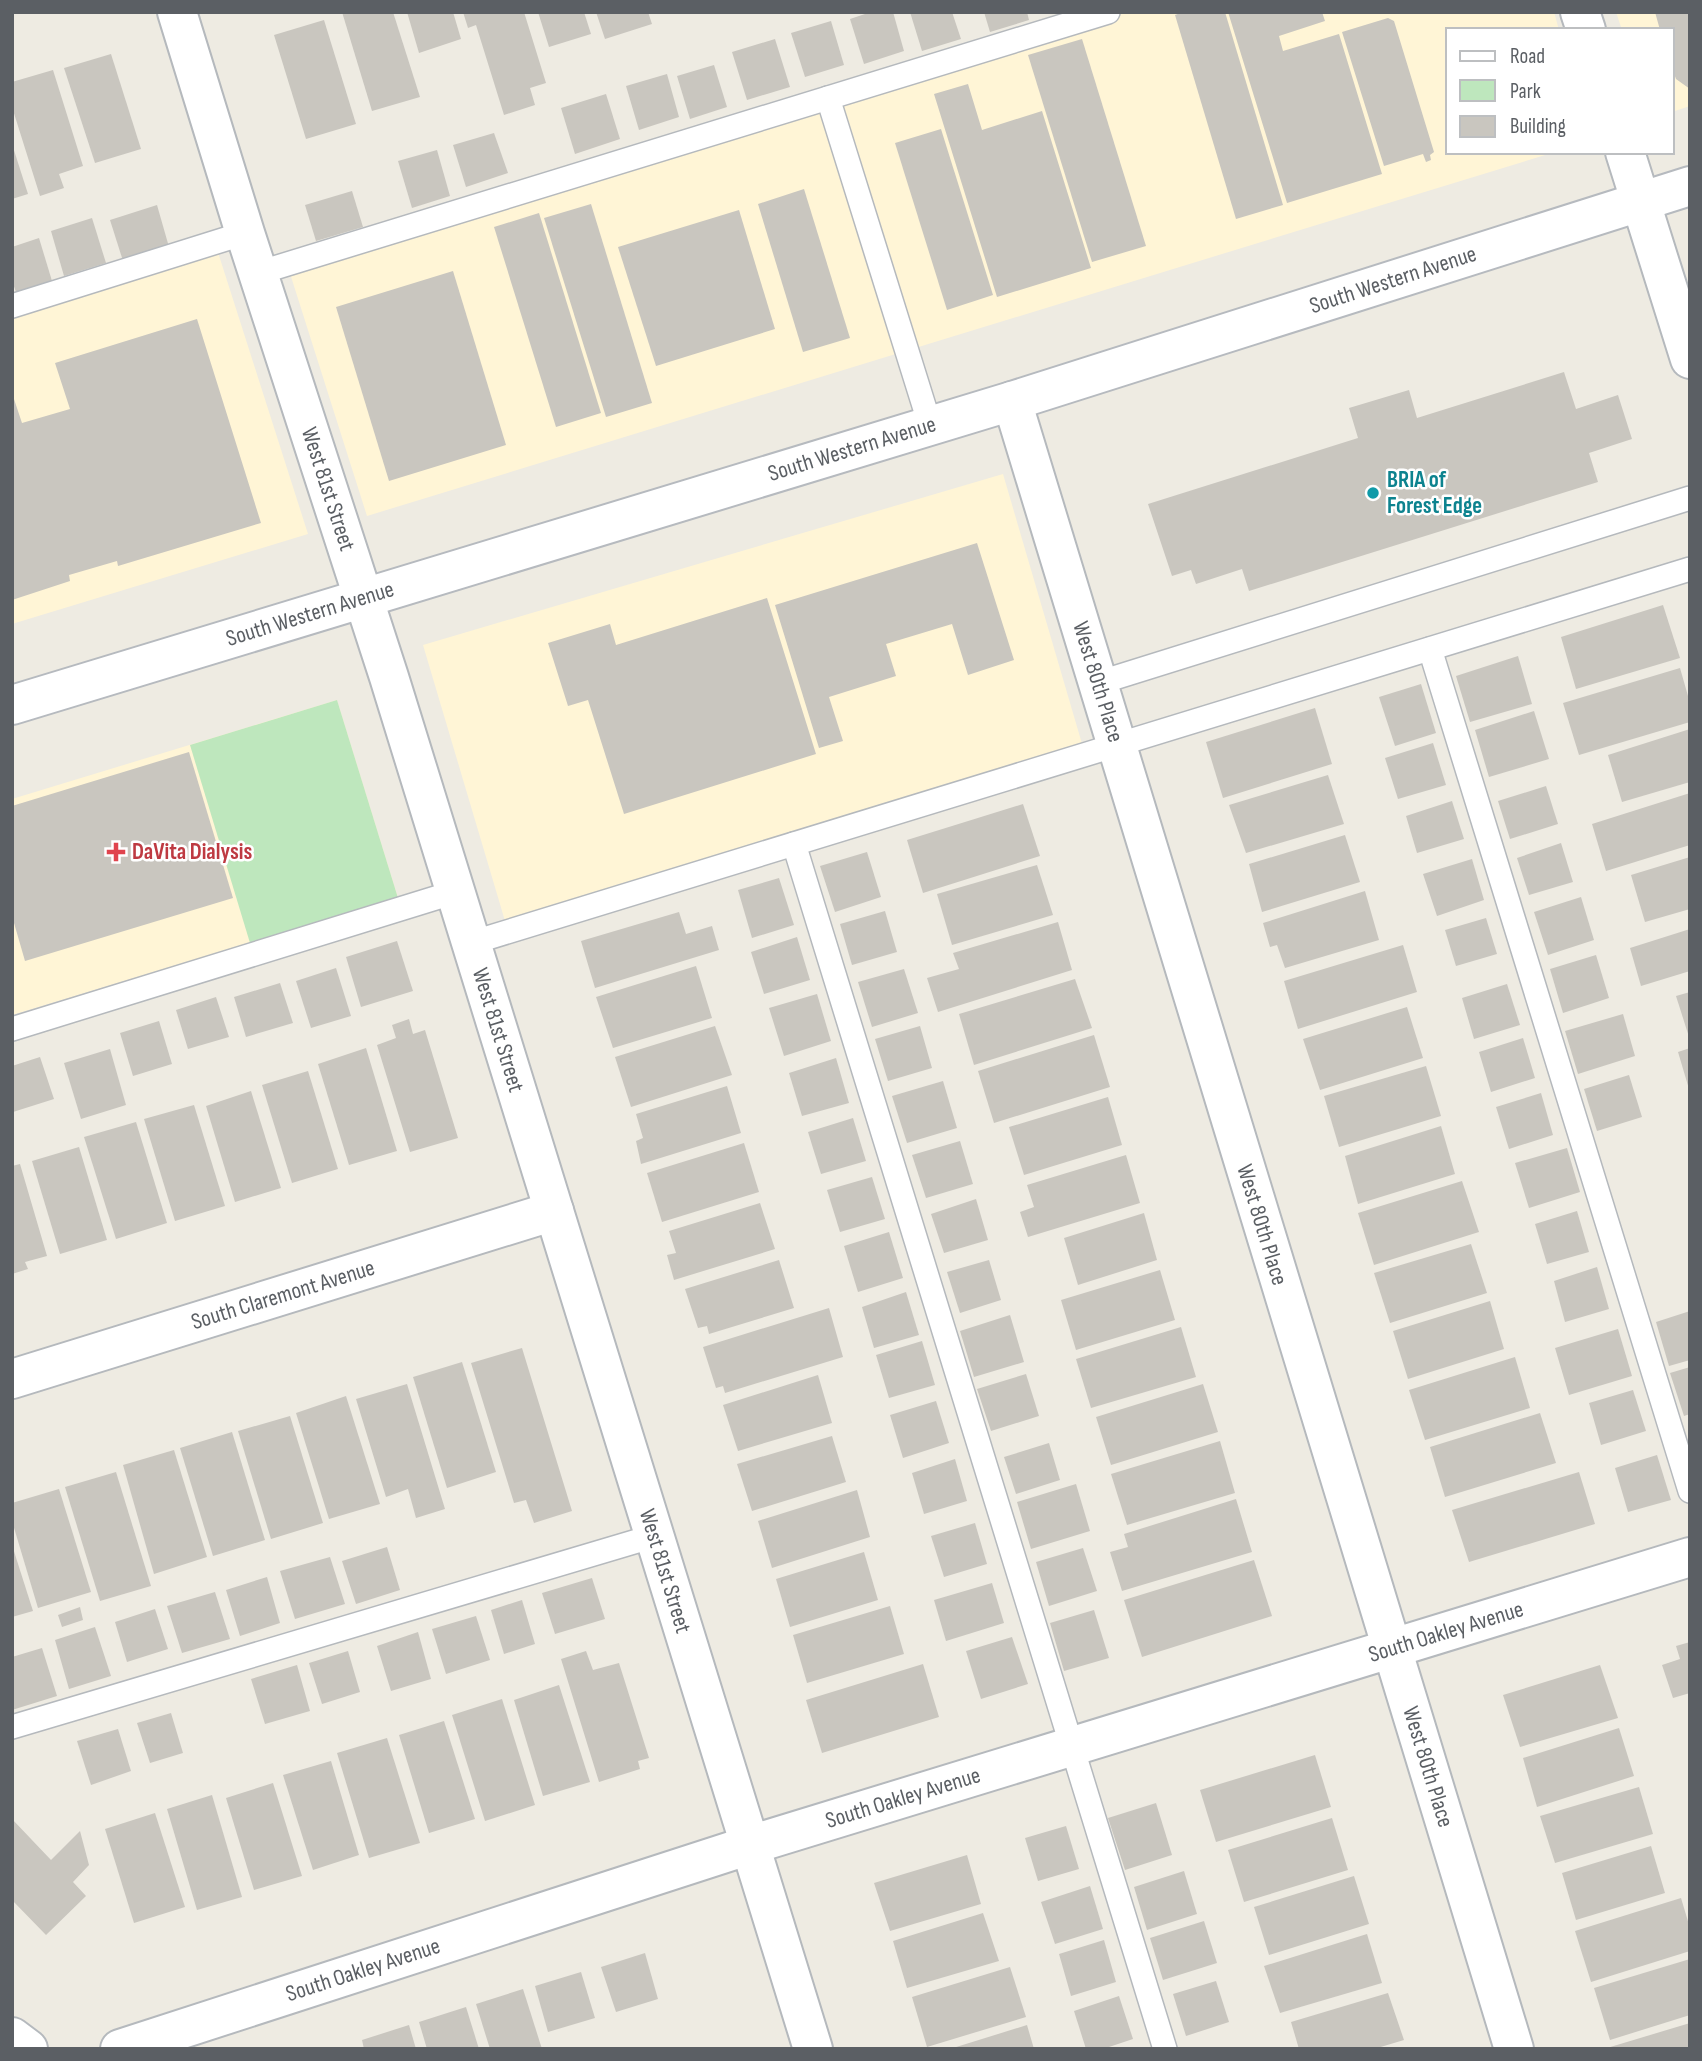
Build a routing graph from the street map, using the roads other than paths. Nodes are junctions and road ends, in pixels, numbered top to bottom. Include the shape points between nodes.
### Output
1 (177, 12) edge
2 (1108, 12) edge
3 (828, 98) junction
4 (1626, 154) edge
5 (1690, 186) edge
6 (1642, 201) junction
7 (245, 233) junction
8 (258, 273) junction
9 (12, 306) edge
10 (1690, 359) edge
11 (1012, 401) junction
12 (930, 425) junction
13 (1690, 498) edge
14 (1690, 569) edge
15 (364, 598) junction
16 (1430, 649) junction
17 (1098, 683) junction
18 (12, 705) edge
19 (1116, 745) junction
20 (794, 844) junction
21 (455, 892) junction
22 (471, 943) junction
23 (12, 1029) edge
24 (554, 1211) junction
25 (12, 1379) edge
26 (1690, 1491) edge
27 (654, 1536) junction
28 (1690, 1557) edge
29 (1391, 1649) junction
30 (12, 1727) edge
31 (1072, 1747) junction
32 (750, 1845) junction
33 (12, 2037) edge
34 (28, 2049) edge
35 (120, 2049) edge
36 (813, 2049) edge
37 (1165, 2049) edge
38 (1514, 2049) edge

1 - 7 street, West 81st Street
2 - 3 lane
3 - 8 lane
3 - 12 lane
4 - 6 street
5 - 6 street, South Western Avenue
6 - 10 street
6 - 11 street, South Western Avenue
7 - 8 street, West 81st Street
7 - 9 lane
8 - 15 street, West 81st Street
11 - 12 street, South Western Avenue
11 - 17 street, West 80th Place
12 - 15 street, South Western Avenue
13 - 17 lane
14 - 16 lane
15 - 18 street, South Western Avenue
15 - 21 street, West 81st Street
16 - 19 lane
16 - 26 lane
17 - 19 street, West 80th Place
19 - 20 lane
19 - 29 street, West 80th Place
20 - 22 lane
20 - 31 lane
21 - 22 street, West 81st Street
21 - 23 lane
22 - 24 street, West 81st Street
24 - 25 street, South Claremont Avenue
24 - 27 street, West 81st Street
27 - 30 lane
27 - 32 street, West 81st Street
28 - 29 street, South Oakley Avenue
29 - 31 street, South Oakley Avenue
29 - 38 street, West 80th Place
31 - 32 street, South Oakley Avenue
31 - 37 lane
32 - 35 street, South Oakley Avenue
32 - 36 street, West 81st Street
33 - 34 street

